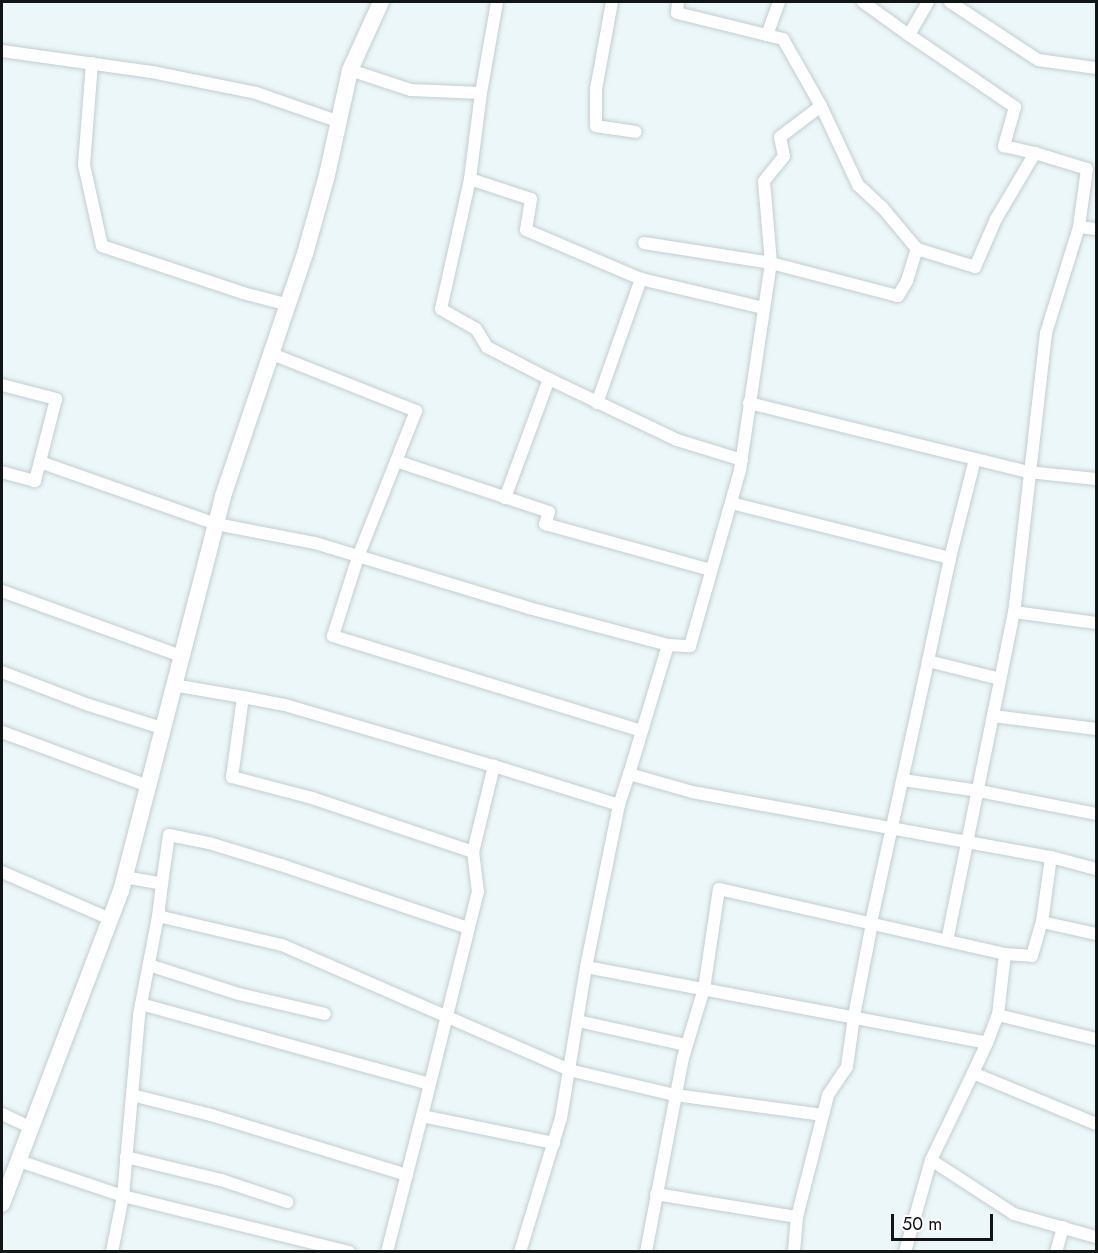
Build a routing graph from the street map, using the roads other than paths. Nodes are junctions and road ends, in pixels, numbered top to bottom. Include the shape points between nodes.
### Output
1 (381, 2) edge
2 (497, 2) edge
3 (612, 2) edge
4 (678, 2) edge
5 (779, 2) edge
6 (863, 2) edge
7 (928, 2) edge
8 (950, 2) edge
9 (767, 35) junction
10 (909, 35) junction
11 (2, 51) edge
12 (92, 63) junction
13 (1096, 68) edge
14 (350, 70) junction
15 (482, 93) junction
16 (821, 106) junction
17 (337, 121) junction
18 (636, 132) dead end
19 (1035, 153) junction
20 (470, 179) junction
21 (1079, 227) junction
22 (1096, 229) edge
23 (644, 243) dead end
24 (917, 249) junction
25 (771, 263) junction
26 (641, 279) junction
27 (289, 305) junction
28 (764, 308) junction
29 (272, 354) junction
30 (549, 379) junction
31 (2, 385) edge
32 (597, 403) junction
33 (749, 403) junction
34 (975, 459) junction
35 (741, 460) junction
36 (396, 461) junction
37 (40, 462) junction
38 (2, 472) edge
39 (1028, 472) junction
40 (1096, 479) edge
41 (505, 498) junction
42 (731, 502) junction
43 (216, 524) junction
44 (358, 557) junction
45 (950, 558) junction
46 (711, 570) junction
47 (2, 591) edge
48 (1014, 612) junction
49 (1096, 623) edge
50 (668, 645) junction
51 (182, 656) junction
52 (928, 661) junction
53 (2, 672) edge
54 (1000, 679) junction
55 (173, 685) junction
56 (243, 697) junction
57 (993, 716) junction
58 (162, 728) junction
59 (1096, 729) edge
60 (2, 732) edge
61 (642, 732) junction
62 (494, 766) junction
63 (628, 774) junction
64 (903, 780) junction
65 (148, 786) junction
66 (979, 791) junction
67 (619, 805) junction
68 (1096, 814) edge
69 (893, 828) junction
70 (968, 841) junction
71 (473, 852) junction
72 (1051, 857) junction
73 (1096, 869) edge
74 (2, 872) edge
75 (124, 876) junction
76 (162, 884) junction
77 (158, 916) junction
78 (110, 919) junction
79 (1042, 922) junction
80 (872, 923) junction
81 (468, 928) junction
82 (1096, 934) edge
83 (947, 940) junction
84 (1005, 954) junction
85 (149, 965) junction
86 (586, 967) junction
87 (704, 989) junction
88 (141, 1004) junction
89 (325, 1014) dead end
90 (998, 1015) junction
91 (854, 1016) junction
92 (445, 1017) junction
93 (578, 1021) junction
94 (1096, 1039) edge
95 (987, 1043) junction
96 (687, 1045) junction
97 (568, 1070) junction
98 (973, 1073) junction
99 (429, 1084) junction
100 (132, 1095) junction
101 (675, 1095) junction
102 (2, 1114) edge
103 (823, 1115) junction
104 (422, 1116) junction
105 (1096, 1124) edge
106 (30, 1127) junction
107 (554, 1143) junction
108 (126, 1157) junction
109 (931, 1160) junction
110 (19, 1161) junction
111 (407, 1174) junction
112 (656, 1194) junction
113 (123, 1196) junction
114 (287, 1202) dead end
115 (2, 1204) edge
116 (797, 1217) junction
117 (1063, 1227) junction
118 (1096, 1236) edge
119 (298, 1245) edge
120 (112, 1251) edge
121 (349, 1251) edge
122 (387, 1251) edge
123 (520, 1251) edge
124 (646, 1251) edge
125 (794, 1251) edge
126 (905, 1251) edge
127 (1056, 1251) edge

1 - 14 street
2 - 15 street
3 - 18 street via 596,89 596,126
4 - 9 street via 677,13
5 - 9 street
6 - 10 street
7 - 10 street
8 - 13 street via 1038,60
9 - 16 street via 783,39
10 - 19 street via 1015,107 1004,146
11 - 12 street
12 - 17 street via 255,93
12 - 27 street via 84,165 102,246
14 - 15 street via 411,90
14 - 17 street
15 - 20 street
16 - 24 street via 858,185
16 - 25 street via 780,137 784,156 764,181
17 - 27 street via 327,175
19 - 21 street via 1087,169
19 - 24 street via 996,219 975,267
20 - 26 street via 531,199 526,230
20 - 30 street via 441,309 476,329 487,347
21 - 22 street
21 - 39 street via 1046,333
23 - 25 street
24 - 25 street via 898,296
25 - 28 street
26 - 28 street
26 - 32 street
27 - 29 street
28 - 33 street
29 - 36 street via 416,411
29 - 43 street
30 - 32 street
30 - 41 street
31 - 37 street via 56,399
32 - 35 street via 677,440
33 - 34 street
33 - 35 street
34 - 39 street
34 - 45 street
35 - 42 street
36 - 41 street
36 - 44 street
37 - 38 street via 35,481
37 - 43 street
39 - 40 street
39 - 48 street
41 - 46 street via 549,512 545,524
42 - 45 street
42 - 46 street
43 - 44 street via 315,543
43 - 51 street
44 - 50 street
44 - 61 street via 333,636
45 - 52 street
46 - 50 street via 690,646
47 - 51 street
48 - 49 street
48 - 54 street
50 - 61 street
51 - 55 street
52 - 54 street
52 - 64 street
53 - 58 street
54 - 57 street
55 - 56 street
55 - 58 street
56 - 62 street via 285,705
56 - 71 street via 232,777 312,798
57 - 59 street
57 - 66 street
58 - 65 street
60 - 65 street
61 - 63 street
62 - 67 street
62 - 71 street
63 - 67 street
63 - 69 street via 692,792
64 - 66 street
64 - 69 street
65 - 75 street
66 - 68 street
66 - 70 street
67 - 86 street
69 - 70 street
69 - 80 street
70 - 72 street
70 - 83 street
71 - 81 street via 478,891
72 - 73 street
72 - 79 street
74 - 78 street
75 - 76 street
75 - 78 street
76 - 77 street
76 - 81 street via 169,835 281,865
77 - 85 street
77 - 92 street via 282,945
78 - 106 street
79 - 82 street
79 - 84 street via 1032,956
80 - 83 street
80 - 87 street via 720,889
80 - 91 street
81 - 92 street
83 - 84 street
84 - 90 street
85 - 88 street
85 - 89 street via 239,994
86 - 87 street
86 - 93 street
87 - 91 street
87 - 96 street
88 - 99 street
88 - 100 street
90 - 94 street
90 - 95 street
91 - 95 street
91 - 103 street via 847,1067 828,1095
92 - 97 street
92 - 99 street
93 - 96 street
93 - 97 street
95 - 98 street
96 - 101 street
97 - 101 street
97 - 107 street
98 - 105 street
98 - 109 street
99 - 104 street
100 - 108 street
100 - 111 street
101 - 103 street
101 - 112 street
102 - 106 street
103 - 116 street
104 - 107 street
104 - 111 street
106 - 110 street
107 - 123 street
108 - 113 street
108 - 114 street via 221,1180
109 - 117 street via 1014,1214
109 - 126 street
110 - 113 street
110 - 115 street
111 - 122 street
112 - 116 street
112 - 124 street
113 - 119 street
113 - 120 street
116 - 125 street
117 - 118 street
117 - 127 street
119 - 121 street

